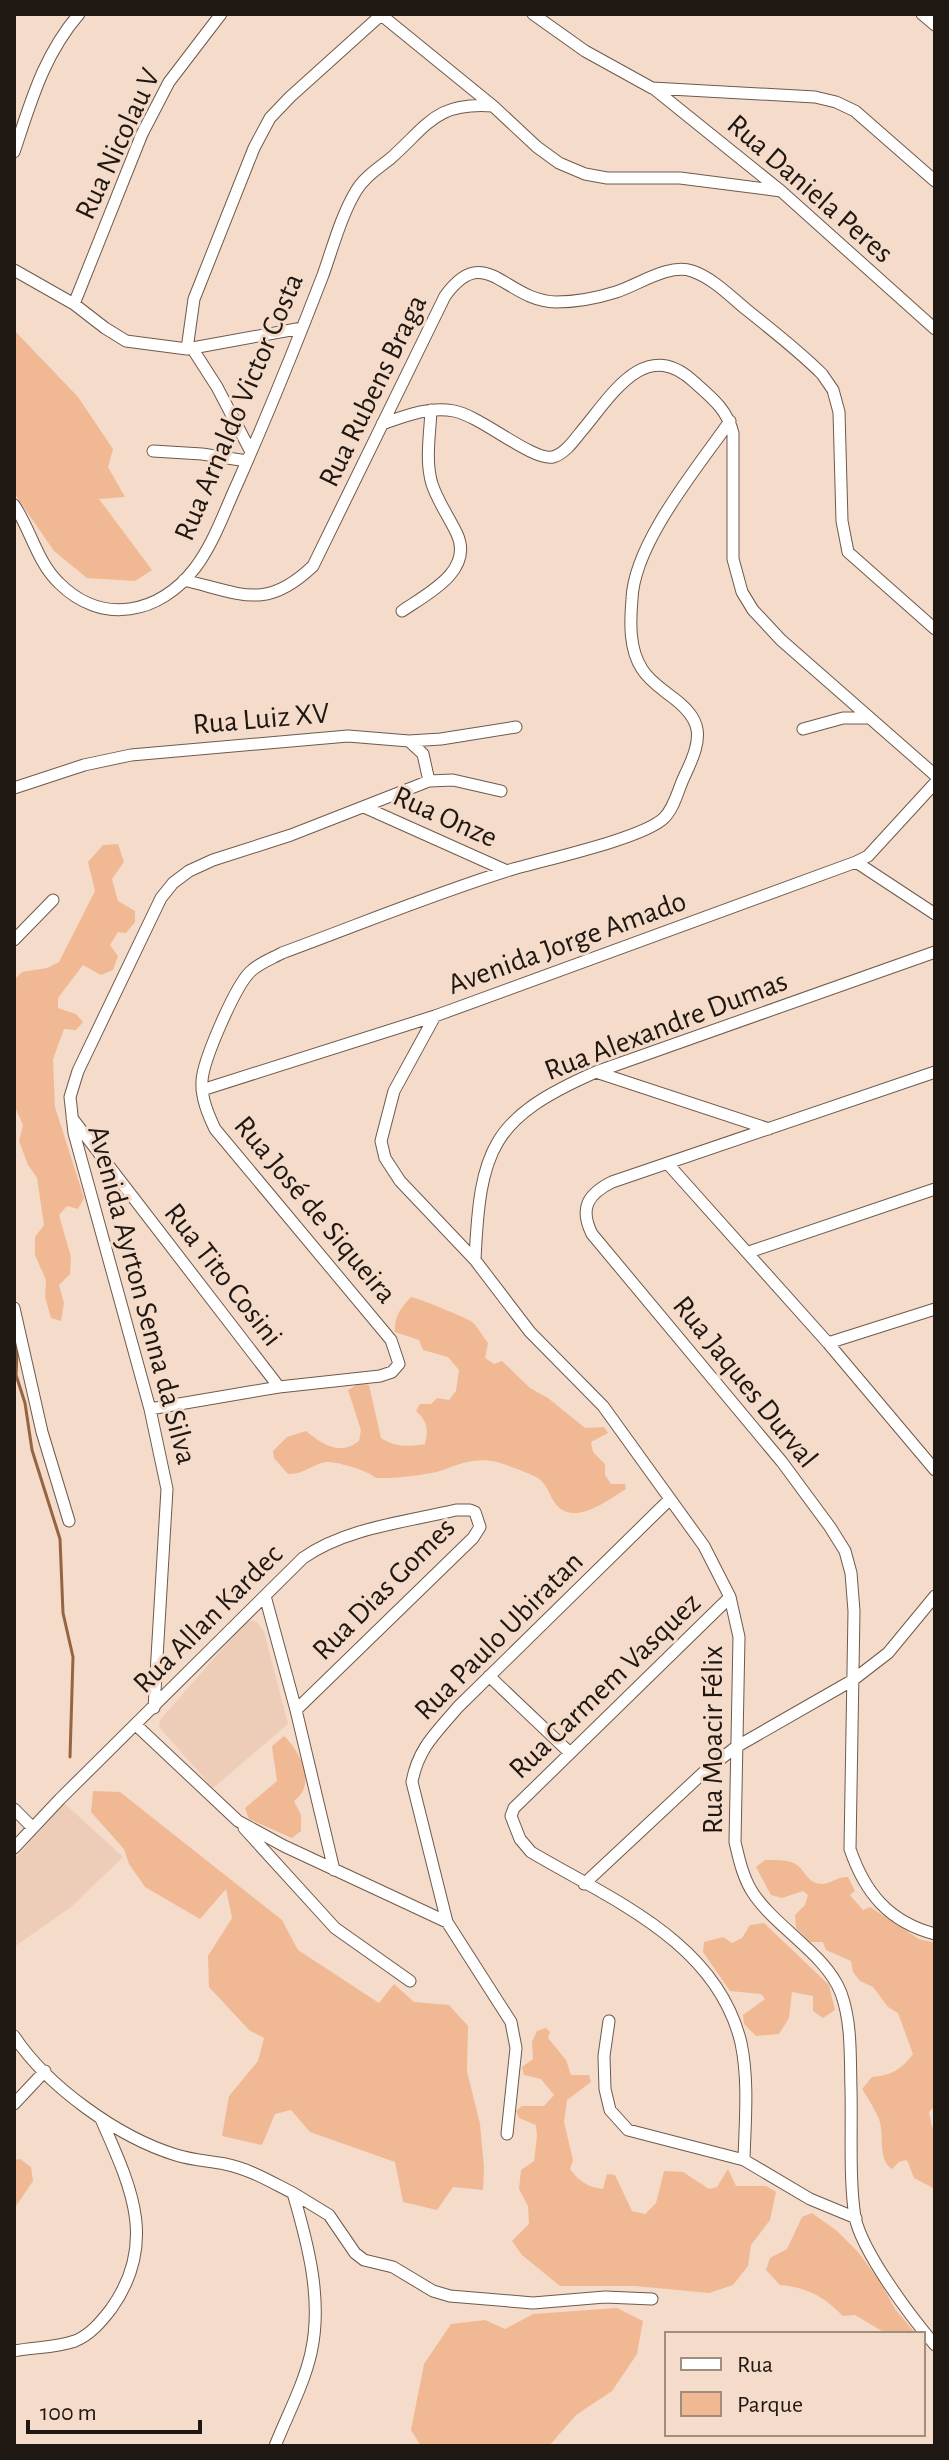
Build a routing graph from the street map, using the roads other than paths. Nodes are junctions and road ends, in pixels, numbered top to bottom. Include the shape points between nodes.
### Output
1 (79, 14) edge
2 (221, 14) edge
3 (381, 14) edge
4 (533, 14) edge
5 (922, 14) edge
6 (935, 25) edge
7 (652, 88) junction
8 (493, 106) junction
9 (14, 152) edge
10 (935, 181) edge
11 (781, 191) junction
12 (14, 270) edge
13 (74, 304) junction
14 (302, 328) junction
15 (935, 329) edge
16 (190, 349) junction
17 (431, 410) junction
18 (730, 421) junction
19 (382, 424) junction
20 (153, 451) dead end
21 (249, 457) junction
22 (15, 510) edge
23 (184, 580) junction
24 (402, 611) dead end
25 (935, 629) edge
26 (870, 718) junction
27 (516, 727) dead end
28 (803, 729) dead end
29 (409, 741) junction
30 (935, 775) edge
31 (429, 781) junction
32 (14, 788) edge
33 (933, 789) edge
34 (501, 791) dead end
35 (364, 807) junction
36 (856, 862) junction
37 (507, 871) junction
38 (53, 900) dead end
39 (935, 914) edge
40 (14, 940) edge
41 (935, 952) edge
42 (435, 1016) junction
43 (596, 1072) junction
44 (935, 1072) edge
45 (202, 1090) junction
46 (70, 1115) junction
47 (770, 1129) junction
48 (668, 1164) junction
49 (935, 1189) edge
50 (749, 1252) junction
51 (475, 1260) junction
52 (14, 1308) edge
53 (935, 1309) edge
54 (828, 1343) junction
55 (279, 1387) junction
56 (150, 1409) junction
57 (935, 1470) edge
58 (670, 1499) junction
59 (456, 1510) joint
60 (69, 1521) dead end
61 (265, 1596) junction
62 (935, 1596) edge
63 (730, 1597) junction
64 (489, 1676) junction
65 (853, 1680) junction
66 (154, 1708) junction
67 (296, 1710) junction
68 (136, 1725) junction
69 (736, 1747) junction
70 (569, 1752) junction
71 (14, 1809) edge
72 (238, 1821) junction
73 (32, 1827) junction
74 (14, 1848) edge
75 (334, 1870) junction
76 (584, 1884) junction
77 (447, 1922) junction
78 (935, 1934) edge
79 (410, 1981) dead end
80 (609, 2021) dead end
81 (14, 2036) edge
82 (45, 2071) junction
83 (14, 2104) edge
84 (101, 2119) junction
85 (507, 2134) dead end
86 (744, 2160) junction
87 (293, 2193) junction
88 (856, 2218) junction
89 (652, 2299) dead end
90 (935, 2345) edge
91 (14, 2351) edge
92 (275, 2446) edge

1 - 9 street via 59,37 40,75
2 - 13 street, Rua Nicolau V via 169,82 142,134
3 - 8 street
3 - 16 street via 270,118 194,299
4 - 7 street via 596,58
5 - 6 street
7 - 10 street via 836,102 855,111
7 - 11 street, Rua Daniela Peres
8 - 11 street via 537,147 585,174 693,179
8 - 14 street, Rua Arnaldo Victor Costa via 463,106 429,120 358,187
11 - 15 street, Rua Daniela Peres
12 - 13 street
13 - 16 street via 126,341
14 - 16 street
14 - 21 street, Rua Arnaldo Victor Costa
16 - 21 street via 217,387
17 - 18 street via 476,419 540,456 553,457 640,369 664,363 687,375
17 - 19 street
17 - 24 street via 431,481 461,552 446,581
18 - 26 street via 733,559 742,592 781,640
18 - 37 street via 664,516 635,575 631,638 636,658 657,686 683,704 698,728 699,742 672,808 648,829
19 - 23 street, Rua Rubens Braga via 313,566 293,585 254,597
19 - 25 street, Rua Rubens Braga via 445,296 468,273 478,270 537,301 558,302 616,292 670,271 693,271 822,374 833,390 848,552
20 - 21 street
21 - 23 street, Rua Arnaldo Victor Costa via 197,566
22 - 23 street, Rua Arnaldo Victor Costa via 58,582 82,601 108,610 130,610 166,595
26 - 28 street via 843,718
26 - 30 street
27 - 29 street, Rua Luiz XV
29 - 31 street via 423,754
29 - 32 street, Rua Luiz XV via 348,736 131,755
31 - 34 street, Avenida Ayrton Senna da Silva via 453,780
31 - 35 street, Avenida Ayrton Senna da Silva
33 - 36 street
35 - 37 street, Rua Onze
35 - 46 street, Avenida Ayrton Senna da Silva via 213,860 173,883 78,1071
36 - 39 street
36 - 42 street, Avenida Jorge Amado
37 - 45 street, Rua José de Siqueira via 261,964 247,975 212,1044
38 - 40 street
41 - 43 street, Rua Alexandre Dumas
42 - 45 street, Avenida Jorge Amado
42 - 51 street, Rua Moacir Félix via 394,1091 381,1141 400,1181
43 - 47 street
43 - 51 street, Rua Alexandre Dumas via 518,1115 497,1141 478,1203
44 - 47 street, Rua Jaques Durval
45 - 55 street, Rua José de Siqueira via 215,1129 398,1355 399,1364 380,1376
46 - 55 street, Rua Tito Cosini
46 - 56 street, Avenida Ayrton Senna da Silva
47 - 48 street, Rua Jaques Durval
48 - 50 street
48 - 65 street, Rua Jaques Durval via 597,1189 587,1200 586,1223 782,1462 845,1551 854,1611
49 - 50 street
50 - 54 street
51 - 58 street, Rua Moacir Félix via 530,1332 603,1406
52 - 60 street
53 - 54 street
54 - 57 street
55 - 56 street, Rua José de Siqueira
56 - 66 street, Avenida Ayrton Senna da Silva via 167,1489
58 - 63 street, Rua Moacir Félix via 704,1546
58 - 64 street, Rua Paulo Ubiratan
59 - 61 street, Rua Allan Kardec via 321,1546
59 - 67 street, Rua Dias Gomes via 475,1512 480,1527 473,1538
61 - 66 street, Rua Allan Kardec
61 - 67 street
62 - 65 street via 888,1653
63 - 69 street, Rua Moacir Félix via 740,1649
63 - 70 street, Rua Carmem Vasquez
64 - 70 street
64 - 77 street, Rua Paulo Ubiratan via 415,1761 412,1782
65 - 69 street
65 - 78 street, Rua Jaques Durval via 850,1849 858,1874 897,1919
66 - 68 street, Rua Allan Kardec
67 - 75 street
68 - 72 street
68 - 73 street, Rua Allan Kardec
69 - 76 street
69 - 88 street, Rua Moacir Félix via 735,1842 741,1868 768,1912 831,1975 845,2007
70 - 76 street, Rua Carmem Vasquez via 511,1816 531,1852
71 - 73 street
72 - 75 street
72 - 79 street via 335,1928
73 - 74 street, Rua Allan Kardec
75 - 77 street
76 - 86 street via 655,1926 714,1980 741,2042
77 - 85 street via 515,2034
80 - 86 street via 605,2089 618,2122 628,2130
81 - 82 street
82 - 83 street
82 - 84 street
84 - 87 street via 178,2156 252,2172
84 - 91 street via 136,2210 135,2248 124,2291 88,2334
86 - 88 street via 810,2199
87 - 89 street via 329,2215 359,2256 393,2267 441,2294 533,2303
87 - 92 street via 309,2256 315,2332 311,2357
88 - 90 street, Rua Moacir Félix via 881,2270

